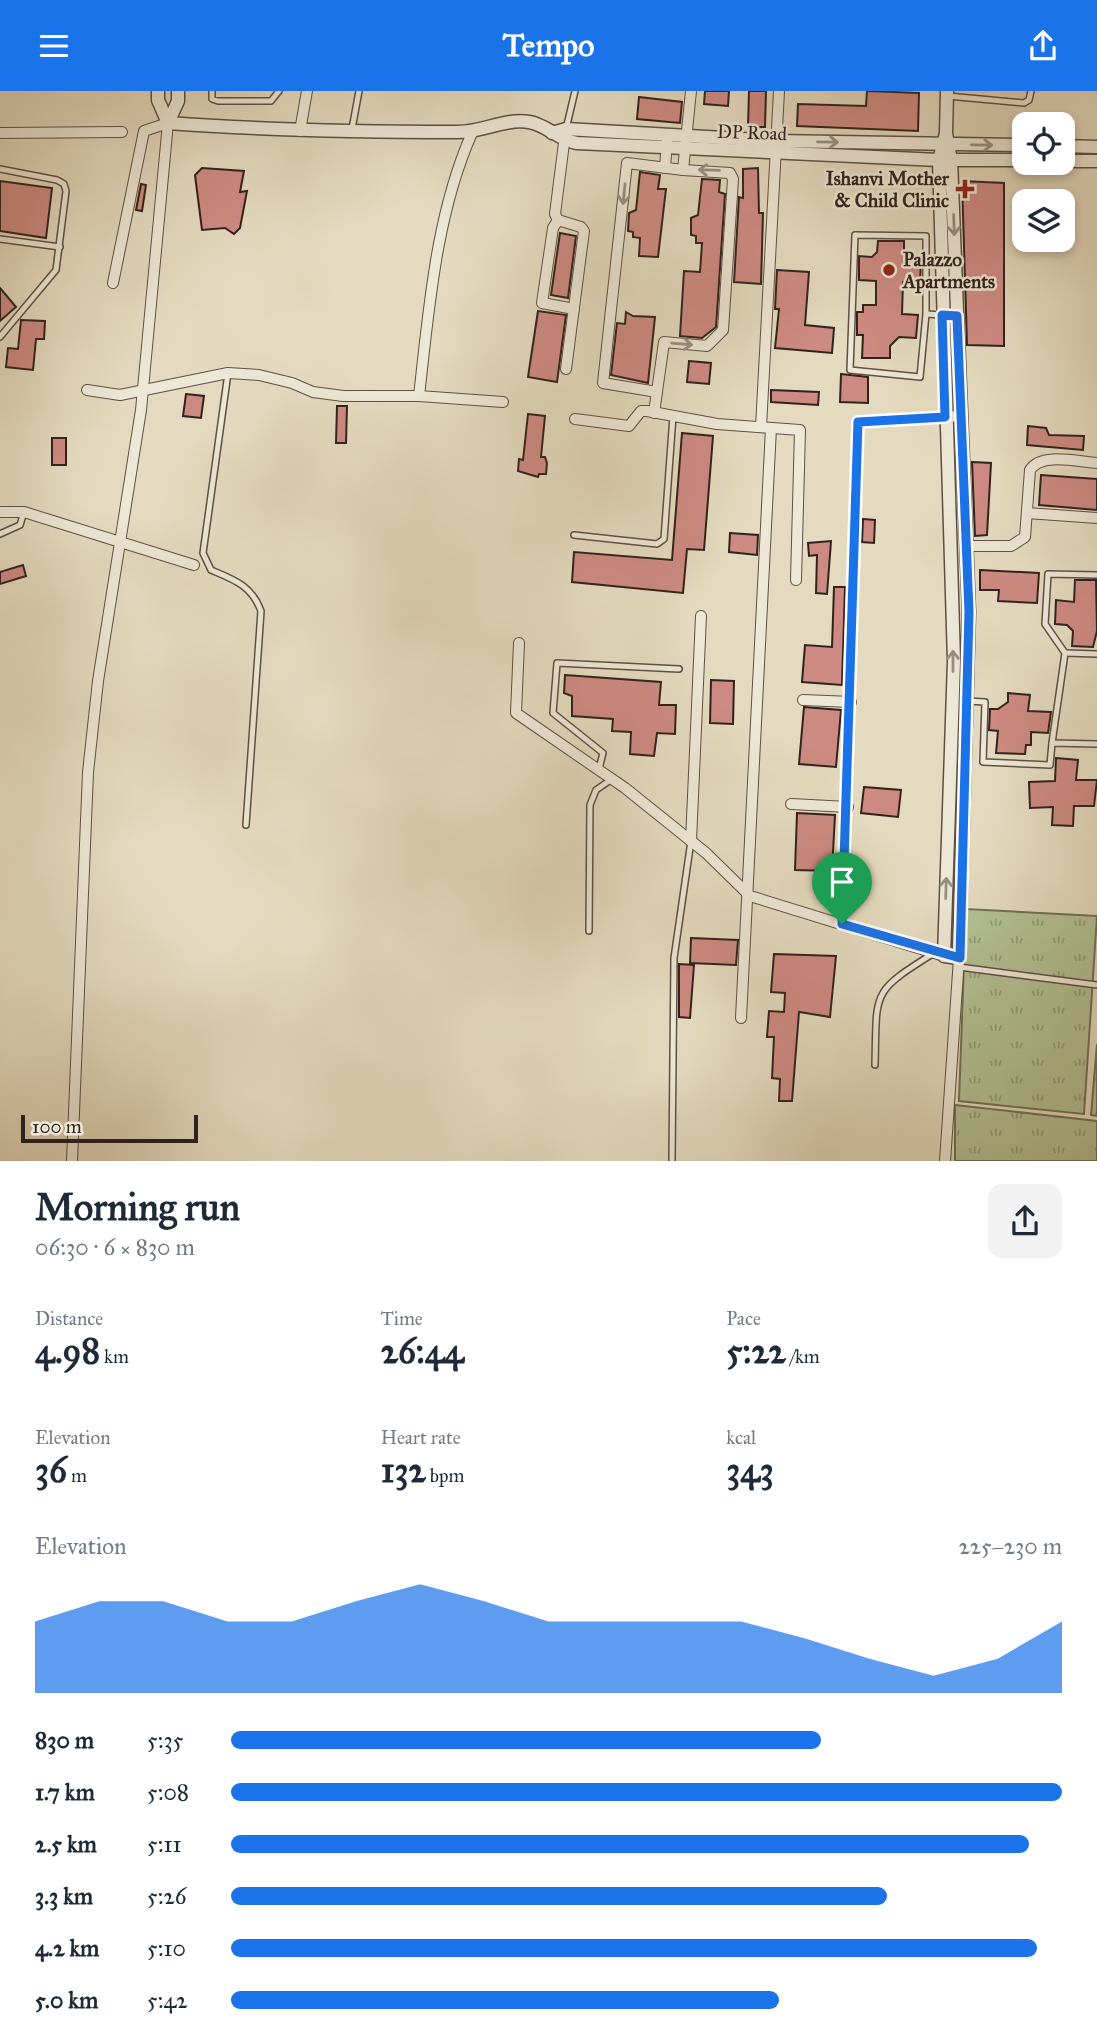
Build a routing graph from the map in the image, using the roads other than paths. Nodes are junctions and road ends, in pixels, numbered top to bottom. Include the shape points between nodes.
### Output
1 (158, 91) edge
2 (178, 91) edge
3 (212, 91) edge
4 (279, 91) edge
5 (307, 91) edge
6 (359, 91) edge
7 (575, 91) edge
8 (691, 91) edge
9 (779, 91) edge
10 (1031, 91) edge
11 (947, 93) edge
12 (168, 123) junction
13 (300, 131) junction
14 (122, 132) dead end
15 (352, 132) junction
16 (472, 132) junction
17 (0, 133) edge
18 (565, 135) junction
19 (667, 135) junction
20 (946, 141) junction
21 (686, 143) junction
22 (1012, 144) edge
23 (775, 146) junction
24 (1075, 146) edge
25 (1097, 147) edge
26 (667, 149) junction
27 (945, 160) junction
28 (1012, 160) edge
29 (1075, 161) edge
30 (1097, 161) edge
31 (664, 168) junction
32 (0, 169) edge
33 (683, 170) junction
34 (558, 220) junction
35 (0, 239) edge
36 (60, 247) junction
37 (113, 283) dead end
38 (574, 309) junction
39 (926, 314) junction
40 (942, 315) junction
41 (957, 316) junction
42 (0, 337) edge
43 (566, 369) dead end
44 (228, 373) junction
45 (87, 390) dead end
46 (143, 392) junction
47 (657, 392) junction
48 (419, 396) junction
49 (503, 402) dead end
50 (654, 412) junction
51 (673, 416) junction
52 (961, 416) junction
53 (945, 417) junction
54 (575, 419) dead end
55 (766, 427) junction
56 (1097, 463) edge
57 (0, 512) edge
58 (24, 512) junction
59 (1027, 513) junction
60 (1097, 518) edge
61 (0, 534) edge
62 (574, 535) dead end
63 (118, 542) junction
64 (967, 546) junction
65 (194, 565) dead end
66 (1097, 575) edge
67 (796, 580) dead end
68 (701, 616) dead end
69 (519, 643) dead end
70 (1065, 653) junction
71 (1097, 654) edge
72 (680, 669) dead end
73 (803, 700) dead end
74 (952, 700) junction
75 (969, 701) junction
76 (850, 702) junction
77 (1052, 743) junction
78 (1097, 744) edge
79 (599, 769) junction
80 (612, 779) junction
81 (791, 804) dead end
82 (848, 807) junction
83 (246, 825) dead end
84 (691, 841) junction
85 (750, 896) junction
86 (842, 924) junction
87 (589, 931) dead end
88 (939, 955) junction
89 (959, 963) junction
90 (1097, 985) edge
91 (741, 1018) dead end
92 (875, 1065) dead end
93 (72, 1161) edge
94 (672, 1161) edge
95 (945, 1161) edge

1 - 12 street
2 - 12 street
3 - 4 lane via 212,99 218,101 271,101
5 - 13 street
6 - 15 lane
7 - 18 lane
8 - 21 street
9 - 23 street
10 - 11 lane via 1024,103
11 - 20 street
12 - 13 street
12 - 37 street via 144,131
12 - 46 street
13 - 15 street
14 - 17 street
15 - 16 street
16 - 18 street, DP Road via 511,121 530,122
16 - 48 street via 458,165 436,268
18 - 19 street, DP Road
18 - 26 street, DP Road
18 - 34 street via 555,208
19 - 21 street, DP Road
19 - 26 street
20 -> 22 street, DP Road
23 -> 20 street, DP Road
20 - 27 street
21 - 23 street, DP Road
21 - 26 street, DP Road
21 - 33 street
23 - 27 street, DP Road
23 - 55 street
24 - 25 street
26 - 31 street
27 - 28 street, DP Road
27 - 40 street
27 -> 41 street
29 - 30 street
31 - 33 street
31 -> 47 street via 628,163 603,383
32 - 36 lane via 64,184
47 -> 33 street via 664,342 707,346 723,330 733,179 730,173 720,171
34 - 38 street via 584,231
34 - 38 street via 542,303
35 - 36 lane
36 - 42 lane via 51,278
38 - 43 street
39 - 39 lane via 920,377 850,370 855,235 926,236
39 - 40 lane
40 - 41 lane
40 - 53 street
41 - 52 street
44 - 46 street
44 - 48 street via 260,375 343,397
44 - 83 lane via 203,553 211,570 247,587 261,611
45 - 46 street via 120,395
46 - 63 street
47 - 50 street
48 - 49 street
50 - 51 street
50 - 54 street via 641,411 629,426
51 - 55 street
51 - 62 lane via 664,539 657,544
52 - 53 street
52 - 64 street
74 -> 53 street
53 - 76 street via 858,422
55 - 67 street via 800,429
55 - 85 street
56 - 59 street via 1046,460 1033,465
57 - 58 street
58 - 61 lane via 20,525
58 - 63 street
59 - 60 street
59 - 64 street via 1025,537 1019,544
63 - 65 street
63 - 93 street via 88,772
64 - 75 street
66 - 70 lane via 1048,573 1045,624
68 - 84 street
69 - 79 street via 516,713
70 - 71 lane
70 - 77 lane
72 - 79 lane via 557,663 553,713 603,753
73 - 76 street
74 - 75 lane
88 -> 74 street
75 - 77 lane via 985,702 983,762 1050,765
75 - 89 street
76 - 82 street
77 - 78 lane
79 - 80 street
80 - 84 street
80 - 87 lane via 596,790 590,805
81 - 82 street
82 - 86 street
84 - 85 street
84 - 94 lane via 674,958
85 - 86 street
85 - 91 street
86 - 88 street
88 - 89 street
88 - 92 lane via 894,978 881,992
89 - 90 lane
89 - 95 street

